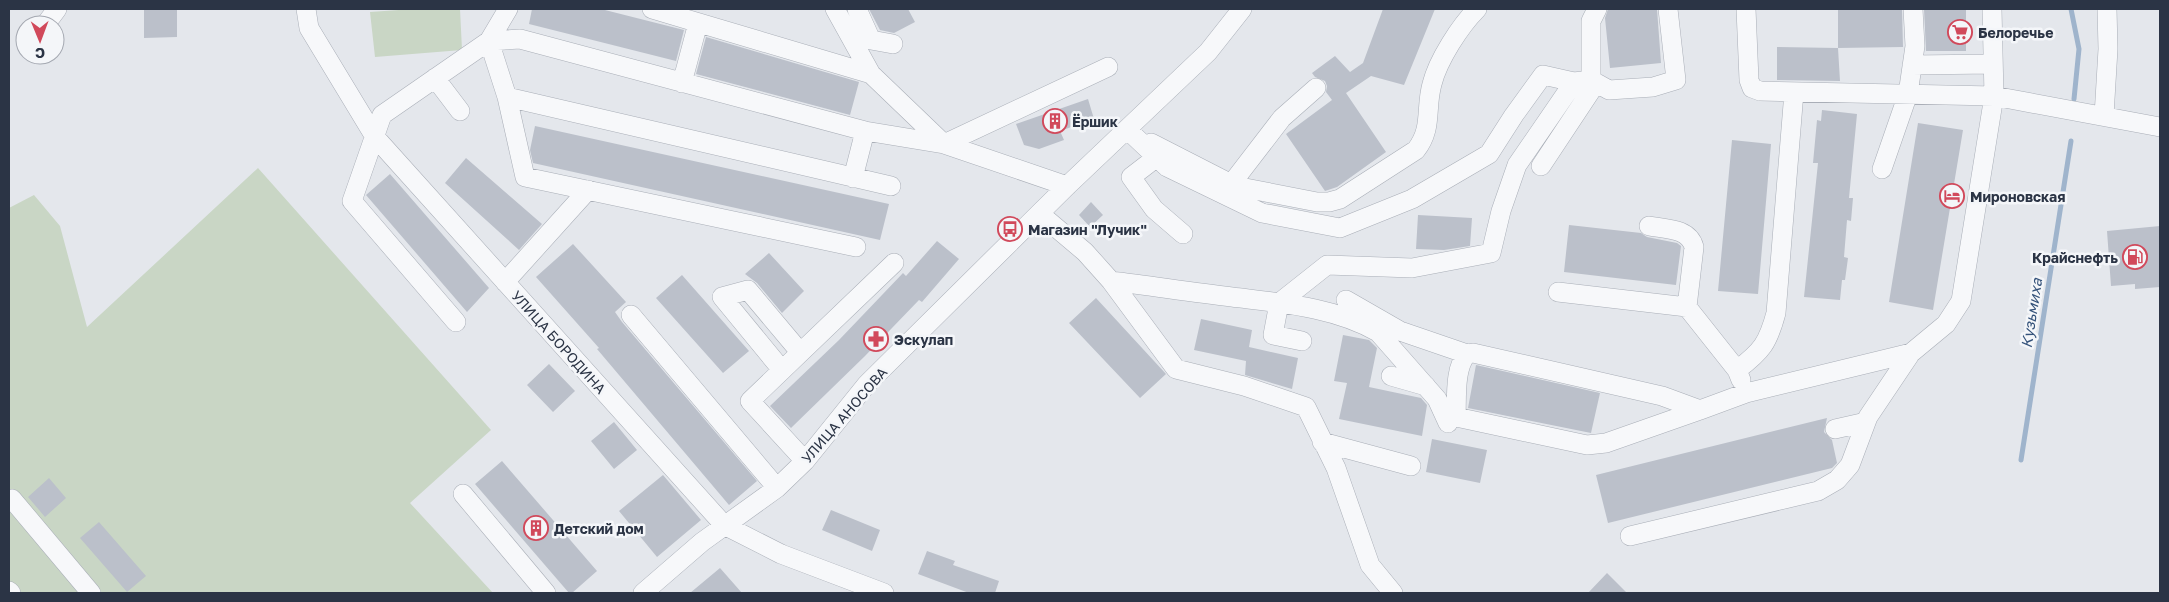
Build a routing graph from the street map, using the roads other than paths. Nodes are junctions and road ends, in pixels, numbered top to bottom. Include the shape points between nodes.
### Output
1 (508, 9) edge
2 (652, 9) edge
3 (835, 9) edge
4 (857, 9) edge
5 (1242, 9) edge
6 (1477, 9) edge
7 (1597, 9) edge
8 (1668, 9) edge
9 (1746, 9) edge
10 (1913, 9) edge
11 (1992, 9) edge
12 (2107, 9) edge
13 (309, 11) edge
14 (698, 22) junction
15 (488, 42) junction
16 (893, 44) dead end
17 (1993, 64) junction
18 (1912, 65) junction
19 (1108, 68) dead end
20 (871, 74) junction
21 (435, 78) junction
22 (1587, 82) junction
23 (682, 83) junction
24 (1316, 88) dead end
25 (1794, 92) junction
26 (1908, 94) junction
27 (1994, 96) junction
28 (507, 97) junction
29 (460, 111) dead end
30 (2104, 116) junction
31 (2160, 126) edge
32 (865, 131) junction
33 (1129, 132) junction
34 (375, 137) junction
35 (944, 144) junction
36 (1157, 157) junction
37 (1541, 166) dead end
38 (1882, 168) dead end
39 (853, 178) junction
40 (1232, 183) junction
41 (891, 186) dead end
42 (1067, 186) junction
43 (588, 190) junction
44 (1040, 214) junction
45 (1650, 226) dead end
46 (1183, 234) dead end
47 (856, 247) dead end
48 (894, 263) dead end
49 (1111, 281) junction
50 (505, 282) junction
51 (1558, 292) dead end
52 (1346, 300) dead end
53 (1279, 303) junction
54 (1687, 307) junction
55 (631, 315) dead end
56 (456, 322) dead end
57 (1302, 341) dead end
58 (800, 352) junction
59 (1911, 353) junction
60 (1467, 354) junction
61 (782, 370) junction
62 (1737, 370) junction
63 (1391, 376) dead end
64 (1426, 386) junction
65 (1746, 393) junction
66 (1700, 410) junction
67 (1866, 422) junction
68 (1448, 423) dead end
69 (1836, 429) dead end
70 (1322, 442) junction
71 (805, 461) junction
72 (1411, 466) dead end
73 (777, 488) junction
74 (463, 494) dead end
75 (12, 499) dead end
76 (724, 525) junction
77 (1630, 536) dead end
78 (91, 593) edge
79 (546, 593) edge
80 (643, 593) edge
81 (884, 593) edge
82 (1393, 593) edge

1 - 15 street
2 - 14 street
3 - 20 street
4 - 16 street via 871,40
5 - 33 street, УЛИЦА АНОСОВА via 1208,52
6 - 40 street via 1461,25 1432,84 1427,129 1416,150 1340,199 1329,202
7 - 22 street via 1592,21
8 - 22 street via 1676,80 1653,87 1609,90
9 - 25 street via 1752,88
10 - 18 street
11 - 17 street
12 - 30 street
13 - 34 street, УЛИЦА БОРОДИНА via 310,28
14 - 20 street
14 - 23 street
15 - 21 street
15 - 23 street via 520,39
15 - 28 street
17 - 18 street
17 - 27 street
18 - 26 street
19 - 35 street
20 - 35 street
21 - 29 street
21 - 34 street via 382,115
22 - 36 street via 1542,75 1490,154 1412,198 1340,228 1262,213 1167,167
22 - 37 street
22 - 53 street via 1517,165 1491,253 1412,268 1327,265
23 - 32 street
24 - 40 street via 1282,118
25 - 26 street
25 - 62 street via 1776,313 1770,335 1758,354
26 - 27 street
26 - 38 street
27 - 30 street
27 - 59 street via 1961,301 1946,324
28 - 39 street
28 - 43 street via 525,177
30 - 31 street
32 - 35 street
32 - 39 street
33 - 36 street
33 - 40 street
33 - 42 street, УЛИЦА АНОСОВА
34 - 50 street, УЛИЦА БОРОДИНА
34 - 56 street via 352,200
35 - 42 street
36 - 46 street via 1131,177 1154,209
39 - 41 street
42 - 44 street, УЛИЦА АНОСОВА
43 - 47 street
43 - 50 street
44 - 49 street via 1085,252
44 - 71 street, УЛИЦА АНОСОВА via 867,384
45 - 54 street via 1684,233 1692,238 1694,247
48 - 58 street
49 - 53 street
49 - 70 street via 1176,369 1244,386 1306,407
50 - 76 street, УЛИЦА БОРОДИНА
51 - 54 street
52 - 60 street via 1400,331
53 - 57 street via 1273,335
53 - 64 street via 1366,325 1378,332
54 - 62 street
55 - 73 street
58 - 61 street
58 - 61 street via 748,290 722,296
59 - 65 street
59 - 67 street
60 - 66 street via 1662,396
60 - 66 street via 1462,358 1458,376 1456,417 1587,445 1606,443
61 - 71 street via 750,401
62 - 65 street
63 - 64 street
64 - 68 street
65 - 66 street
67 - 69 street
67 - 77 street via 1850,465 1838,480 1818,491
70 - 72 street
70 - 82 street via 1336,468 1370,565
71 - 73 street, УЛИЦА АНОСОВА
73 - 76 street, УЛИЦА АНОСОВА
74 - 79 street
75 - 78 street
76 - 80 street, УЛИЦА АНОСОВА
76 - 81 street, УЛИЦА БОРОДИНА via 781,554

